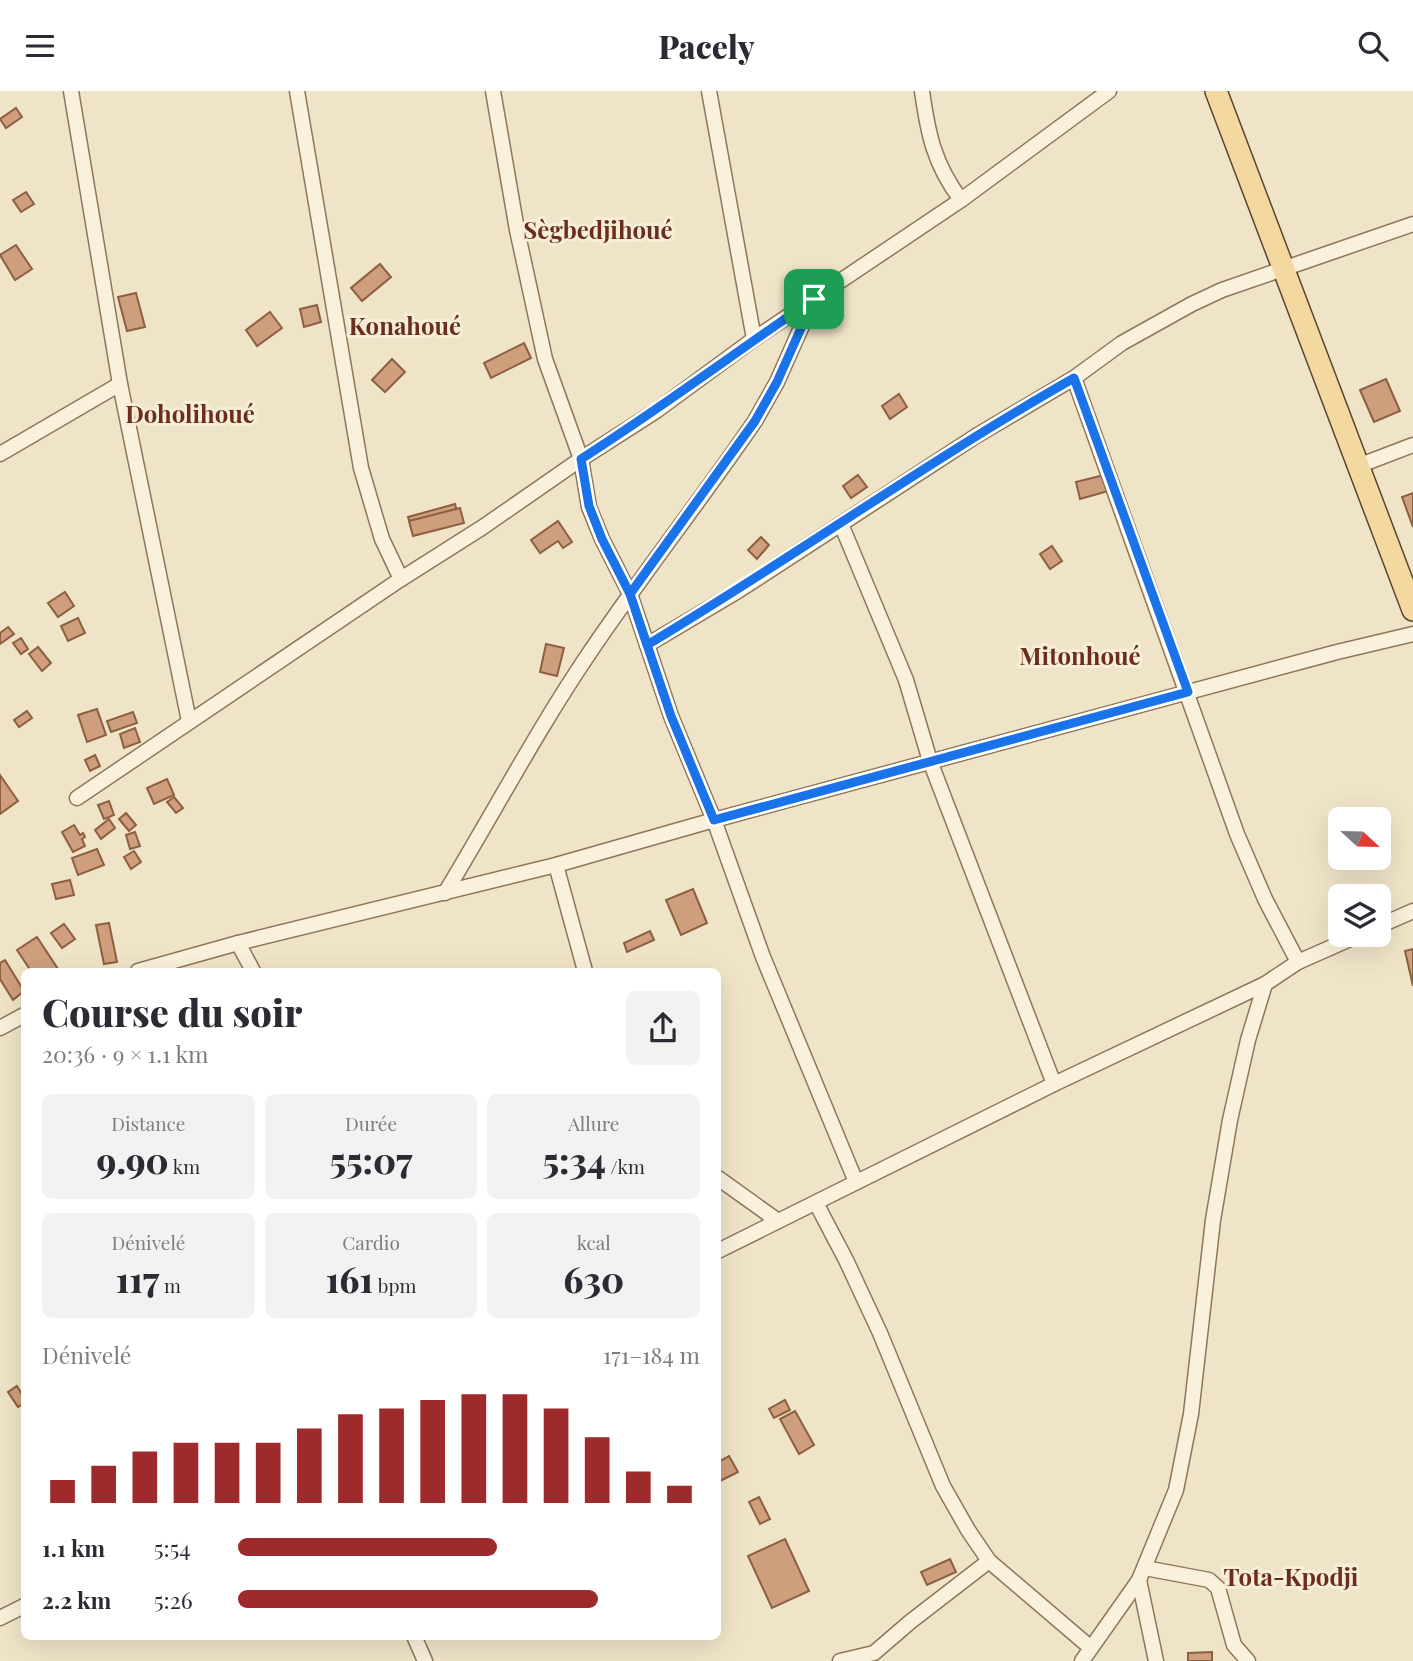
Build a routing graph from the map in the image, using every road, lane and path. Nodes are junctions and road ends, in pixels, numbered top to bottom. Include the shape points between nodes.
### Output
1 (71, 91) edge
2 (297, 91) edge
3 (493, 91) edge
4 (709, 91) edge
5 (922, 91) edge
6 (1109, 91) edge
7 (1216, 91) edge
8 (961, 200) junction
9 (1413, 224) edge
10 (1284, 269) junction
11 (814, 299) junction
12 (754, 339) junction
13 (1074, 378) junction
14 (121, 384) junction
15 (1413, 445) edge
16 (0, 454) edge
17 (581, 459) junction
18 (1358, 466) junction
19 (841, 524) junction
20 (401, 579) junction
21 (630, 594) junction
22 (1413, 610) edge
23 (1413, 634) edge
24 (647, 645) junction
25 (1188, 692) junction
26 (189, 722) junction
27 (930, 761) junction
28 (78, 798) dead end
29 (714, 820) junction
30 (556, 865) junction
31 (445, 893) junction
32 (1413, 911) edge
33 (1391, 921) edge
34 (238, 943) junction
35 (1332, 947) edge
36 (1298, 962) junction
37 (149, 968) edge
38 (251, 968) edge
39 (584, 968) edge
40 (1265, 984) junction
41 (21, 1017) edge
42 (0, 1028) edge
43 (1054, 1084) junction
44 (721, 1180) edge
45 (856, 1182) junction
46 (816, 1203) junction
47 (778, 1221) junction
48 (721, 1250) edge
49 (989, 1561) junction
50 (1142, 1574) junction
51 (21, 1608) edge
52 (0, 1618) edge
53 (416, 1640) edge
54 (1091, 1648) junction
55 (875, 1657) edge
56 (425, 1661) edge
57 (840, 1661) edge
58 (1082, 1661) edge
59 (1156, 1661) edge
60 (1248, 1661) edge

1 - 14 street
2 - 20 street via 361,468 382,539
3 - 17 street via 545,359
4 - 12 street
5 - 8 street via 937,164
6 - 8 street
7 - 10 main road
8 - 11 street
9 - 10 street
10 - 13 street via 1192,304 1122,343
10 - 18 main road
11 - 12 street
11 - 21 street via 755,421
12 - 17 street
13 - 19 street
13 - 25 street
14 - 16 street
14 - 26 street
15 - 18 street
17 - 20 street
17 - 21 street via 589,506
18 - 22 main road
19 - 24 street
19 - 27 street via 906,680
20 - 26 street
21 - 24 street
21 - 31 street via 526,753
23 - 25 street
24 - 29 street
25 - 27 street
25 - 36 street via 1237,834
26 - 28 street
27 - 29 street
27 - 43 street
29 - 30 street
29 - 45 street via 768,968
30 - 31 street
30 - 39 street
31 - 34 street
32 - 33 street
34 - 37 street
34 - 38 street
35 - 36 street
36 - 40 street
40 - 43 street
40 - 50 street via 1230,1120 1213,1220 1187,1440 1176,1490
41 - 42 street
43 - 45 street
44 - 47 street
45 - 46 street
46 - 47 street
46 - 49 street via 880,1333 943,1486
47 - 48 street
49 - 54 street
49 - 55 street via 909,1622
50 - 54 street
50 - 59 street
50 - 60 street via 1199,1578 1219,1588 1234,1645
51 - 52 street
53 - 56 street
54 - 58 street
55 - 57 street

